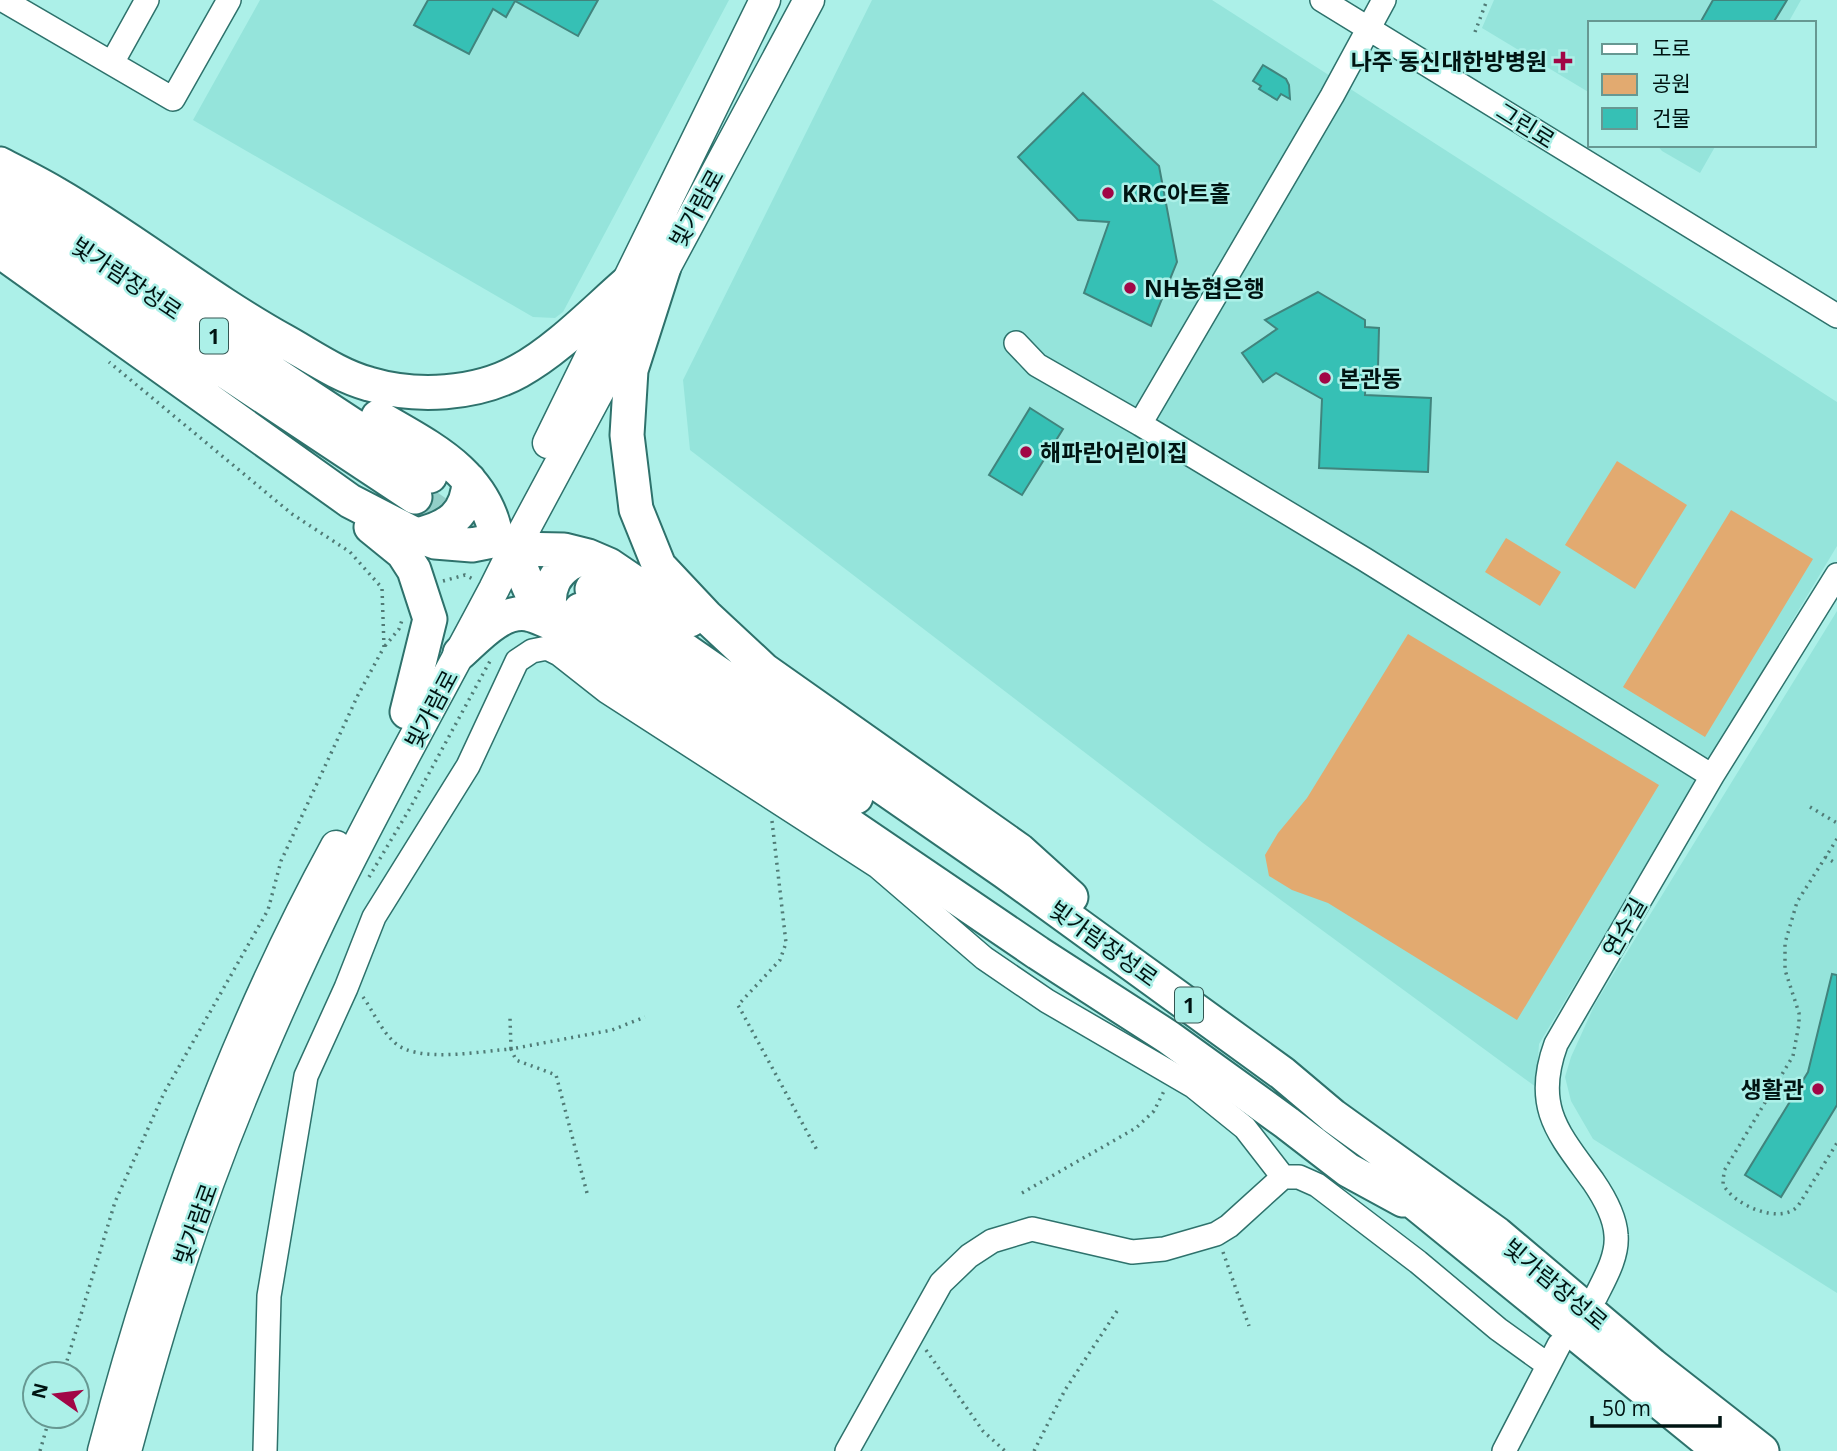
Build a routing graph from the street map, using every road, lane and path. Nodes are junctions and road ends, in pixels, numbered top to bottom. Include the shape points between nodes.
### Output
1 (4, 0) edge
2 (147, 0) edge
3 (229, 0) edge
4 (765, 0) edge
5 (809, 0) edge
6 (1322, 0) edge
7 (1384, 0) edge
8 (1487, 0) edge
9 (1368, 28) junction
10 (1475, 33) dead end
11 (113, 63) junction
12 (0, 164) edge
13 (0, 193) edge
14 (0, 222) edge
15 (0, 251) edge
16 (664, 267) junction
17 (626, 284) junction
18 (1837, 316) edge
19 (248, 321) junction
20 (1016, 343) dead end
21 (103, 357) dead end
22 (1140, 424) junction
23 (469, 480) junction
24 (350, 501) junction
25 (416, 535) junction
26 (506, 545) junction
27 (589, 556) junction
28 (1837, 575) edge
29 (477, 580) junction
30 (421, 587) junction
31 (575, 608) junction
32 (496, 650) dead end
33 (460, 653) junction
34 (764, 670) junction
35 (407, 712) junction
36 (1712, 776) junction
37 (771, 798) junction
38 (1810, 807) dead end
39 (1837, 823) edge
40 (1837, 839) edge
41 (1825, 857) junction
42 (1837, 864) edge
43 (363, 888) dead end
44 (350, 978) junction
45 (645, 1017) dead end
46 (510, 1018) dead end
47 (511, 1049) junction
48 (1175, 1076) junction
49 (1837, 1143) edge
50 (818, 1153) dead end
51 (1395, 1160) junction
52 (1283, 1177) junction
53 (587, 1193) dead end
54 (1023, 1193) dead end
55 (1216, 1234) junction
56 (1596, 1296) dead end
57 (1117, 1311) dead end
58 (1249, 1326) dead end
59 (913, 1331) junction
60 (67, 1360) edge
61 (46, 1430) edge
62 (40, 1451) edge
63 (103, 1451) edge
64 (126, 1451) edge
65 (265, 1451) edge
66 (847, 1451) edge
67 (1005, 1451) edge
68 (1034, 1451) edge
69 (1504, 1451) edge
70 (1720, 1451) edge
71 (1762, 1451) edge

1 - 11 street
2 - 11 street
3 - 11 street via 173,99
4 - 17 main road, 빛가람로
5 - 16 main road, 빛가람로
6 - 9 street, 그린로
7 - 9 street
8 - 10 path
9 - 18 street, 그린로
9 - 22 street
12 - 19 highway via 58,195
13 - 14 highway, 빛가람장성로 / 1 via 422,487
15 - 24 highway
16 - 26 main road, 빛가람로
16 - 34 highway via 631,370 627,435 636,509 659,566
17 - 19 highway via 519,372 444,394 368,384
17 - 26 main road, 빛가람로 via 532,476
19 - 23 highway via 325,386 439,453
20 - 22 street via 1037,365
21 - 60 path via 292,514 350,552 382,588 384,647 281,862 268,910 164,1093 115,1202
22 - 36 street
23 - 25 highway via 469,494 457,516 445,526
23 - 26 highway
24 - 25 highway
24 - 30 highway via 359,518 403,553
25 - 26 highway via 457,545
26 - 27 highway
26 - 29 main road, 빛가람로
26 - 31 highway via 544,614
26 - 33 main road, 빛가람로
27 - 31 highway via 567,564 553,583 548,607
27 - 34 highway
28 - 36 street, 연수길
29 - 30 path via 465,575
29 - 35 main road, 빛가람로
30 - 35 highway via 430,620
31 - 33 highway via 499,620
31 - 51 highway, 빛가람장성로 / 1 via 643,621 1005,872
31 - 70 highway, 빛가람장성로 via 1026,945 1168,1037 1348,1170 1427,1213
32 - 43 path
33 - 64 main road, 빛가람로 via 337,888 268,1039 181,1261
34 - 51 highway via 1019,850 1122,939 1321,1085 1377,1133
35 - 63 main road, 빛가람로 via 310,893 214,1108 132,1341
36 - 56 street, 연수길 via 1549,1063 1550,1115 1603,1196 1616,1234 1616,1251
37 - 44 street via 606,691 559,654 547,648 532,651 517,661 467,766 374,917
37 - 48 street via 877,866 984,958 1046,1001
37 - 50 path via 786,943 780,960 738,1005
38 - 39 path
40 - 41 path
41 - 42 path
41 - 49 path via 1797,902 1786,943 1785,970 1799,1024 1793,1056 1724,1171 1723,1184 1758,1210 1788,1214
44 - 47 path via 402,1049 443,1054
44 - 65 street via 306,1076 269,1296
45 - 47 path via 612,1030
46 - 47 path
47 - 53 path via 516,1060 556,1075
48 - 52 street via 1245,1128
48 - 54 path via 1154,1111 1136,1128
51 - 71 highway, 빛가람장성로 / 1 via 1497,1234
52 - 55 street
52 - 69 street via 1299,1177 1317,1185 1498,1329 1554,1355
55 - 58 path
55 - 59 street via 1164,1249 1132,1252 1031,1229 1010,1234 970,1256 941,1283
57 - 68 path via 1065,1390
59 - 66 street
59 - 67 path via 983,1431
61 - 62 path

